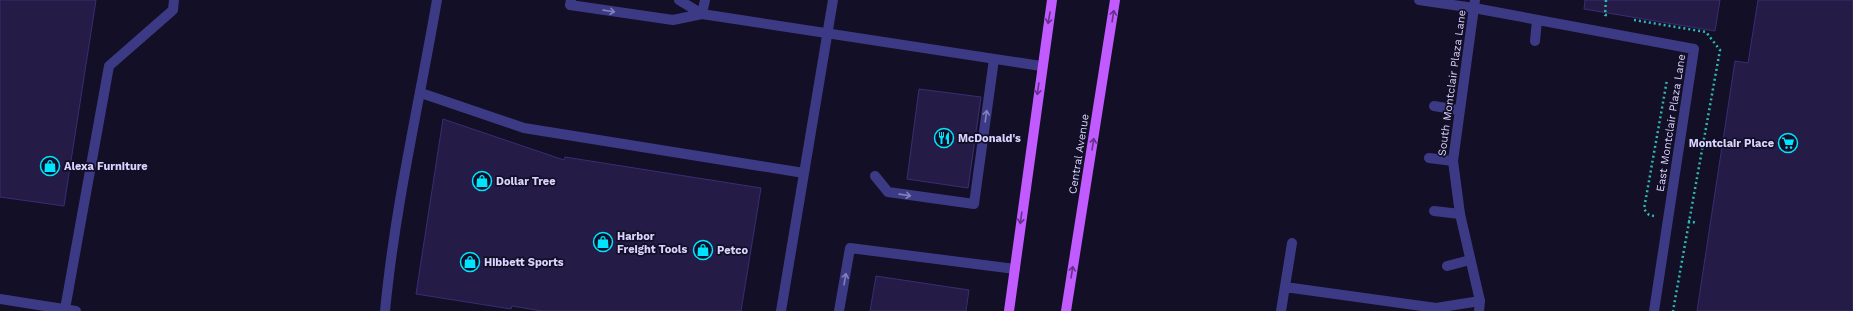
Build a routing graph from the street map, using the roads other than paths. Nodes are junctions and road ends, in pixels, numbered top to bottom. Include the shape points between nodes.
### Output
1 (174, 0) edge
2 (437, 0) edge
3 (679, 0) edge
4 (705, 0) edge
5 (834, 0) edge
6 (1052, 0) edge
7 (1115, 0) edge
8 (1419, 0) edge
9 (571, 2) edge
10 (1475, 4) edge
11 (702, 14) junction
12 (1537, 20) junction
13 (828, 33) junction
14 (1535, 41) dead end
15 (994, 59) junction
16 (1041, 66) junction
17 (421, 93) junction
18 (1434, 106) dead end
19 (1459, 110) junction
20 (1429, 158) dead end
21 (1453, 161) junction
22 (804, 173) junction
23 (875, 176) dead end
24 (1434, 211) dead end
25 (1460, 214) junction
26 (1292, 243) dead end
27 (1470, 260) junction
28 (1447, 266) dead end
29 (1015, 269) junction
30 (1285, 287) junction
31 (0, 299) edge
32 (1480, 306) edge
33 (65, 310) edge
34 (76, 311) edge
35 (385, 311) edge
36 (781, 311) edge
37 (839, 311) edge
38 (1009, 311) edge
39 (1066, 311) edge
40 (1281, 311) edge
41 (1654, 311) edge

1 - 33 street via 173,10 109,66
2 - 17 street
3 - 11 street
4 - 11 street
5 - 13 street
6 -> 16 main road
39 -> 7 main road, Central Avenue
8 - 10 street, East Montclair Plaza Lane
9 -> 11 street via 673,20
10 - 12 street, East Montclair Plaza Lane
10 - 19 street, South Montclair Plaza Lane
11 - 13 street
12 - 14 street
12 - 41 street, East Montclair Plaza Lane via 1694,49
13 - 15 street
13 - 22 street
15 - 16 street
23 -> 15 street via 888,192 974,204
16 -> 29 main road
17 - 22 street via 524,128
17 - 35 street via 399,203
18 - 19 street
19 - 21 street, South Montclair Plaza Lane
20 - 21 street
21 - 25 street, South Montclair Plaza Lane
22 - 36 street
24 - 25 street
25 - 27 street, South Montclair Plaza Lane
26 - 30 street
27 - 28 street
27 - 32 street, South Montclair Plaza Lane
37 -> 29 street via 850,248
29 - 38 main road
30 - 32 street via 1436,308
30 - 40 street
31 - 33 street
33 - 34 street

